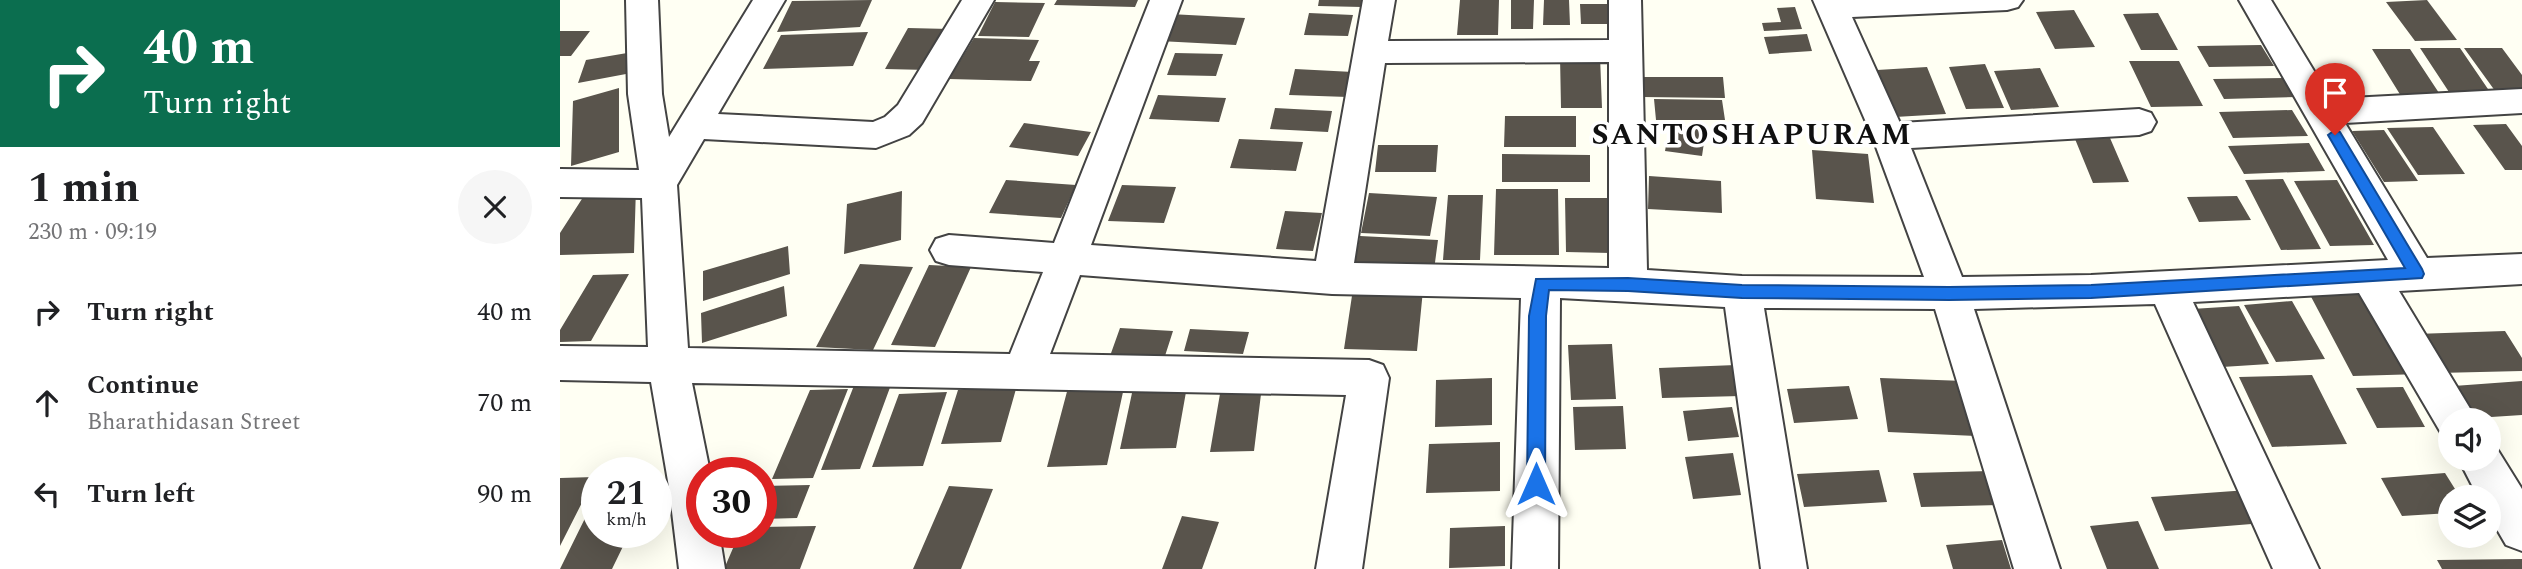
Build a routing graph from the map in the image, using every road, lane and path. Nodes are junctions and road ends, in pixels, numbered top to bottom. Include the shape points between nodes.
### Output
1 (642, 0) edge
2 (769, 0) edge
3 (978, 0) edge
4 (1166, 0) edge
5 (1378, 0) edge
6 (1625, 0) edge
7 (2007, 0) edge
8 (2255, 0) edge
9 (1830, 4) edge
10 (1626, 51) junction
11 (1371, 52) junction
12 (2522, 101) edge
13 (2321, 112) junction
14 (2138, 122) dead end
15 (696, 126) junction
16 (1889, 136) junction
17 (560, 183) edge
18 (659, 184) junction
19 (949, 250) dead end
20 (1067, 260) junction
21 (2522, 269) edge
22 (2416, 274) junction
23 (2369, 276) junction
24 (1332, 278) junction
25 (1542, 283) junction
26 (1628, 284) junction
27 (2167, 287) junction
28 (1742, 292) junction
29 (1949, 293) junction
30 (560, 363) edge
31 (669, 365) junction
32 (1023, 373) junction
33 (2449, 408) edge
34 (2487, 471) edge
35 (2522, 530) edge
36 (702, 569) edge
37 (1339, 569) edge
38 (1535, 569) edge
39 (1784, 569) edge
40 (2037, 569) edge
41 (2297, 569) edge

1 - 18 street via 645,94
2 - 15 street
3 - 15 street via 910,114 897,126 876,135
4 - 20 street
5 - 11 street
6 - 10 street
7 - 9 street
8 - 13 street
9 - 16 street
10 - 11 street
10 - 26 street
11 - 24 street
12 - 13 street
13 - 22 street
14 - 16 street
15 - 18 street
16 - 29 street
17 - 18 street
18 - 31 street
19 - 20 street
20 - 24 street
20 - 32 street
21 - 22 street
22 - 23 street
23 - 27 street
23 - 33 street
24 - 25 street
25 - 26 street
25 - 38 street
26 - 28 street
27 - 29 street
27 - 41 street
28 - 29 street
28 - 39 street
29 - 40 street
30 - 31 street
31 - 32 street
31 - 36 street
32 - 37 street via 1368,378
34 - 35 street

